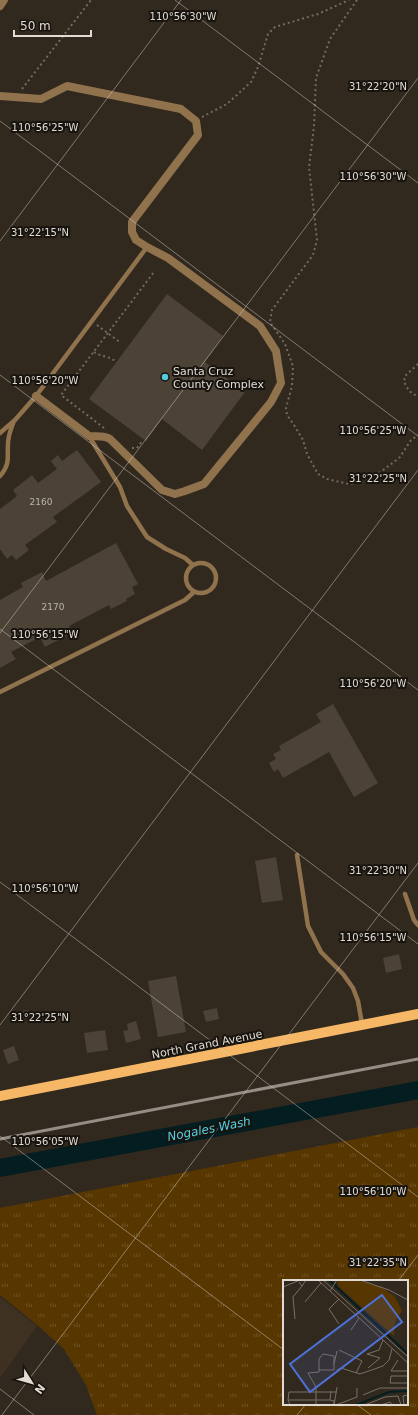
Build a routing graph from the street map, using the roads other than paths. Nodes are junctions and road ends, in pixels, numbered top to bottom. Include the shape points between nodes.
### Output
1 (4, 0) edge
2 (0, 6) edge
3 (0, 96) edge
4 (147, 247) junction
5 (36, 396) junction
6 (15, 420) junction
7 (0, 434) edge
8 (89, 436) junction
9 (0, 476) edge
10 (193, 565) junction
11 (194, 592) junction
12 (0, 692) edge
13 (296, 855) dead end
14 (405, 894) dead end
15 (418, 925) edge
16 (418, 1014) edge
17 (362, 1025) junction
18 (0, 1096) edge

1 - 2 street
3 - 4 street via 41,99 67,86 181,109 196,121 198,135 132,222 132,232 136,240
4 - 5 lane
4 - 8 street via 168,258 260,326 276,351 280,383 271,402 204,484 175,494 162,490 110,439
5 - 6 lane
5 - 8 street
6 - 7 lane
6 - 9 lane via 9,436 9,455
8 - 10 lane via 147,537
10 - 11 lane via 186,577 188,586
10 - 11 lane via 207,563 215,570 217,580 212,588 204,593
11 - 12 lane via 185,600
13 - 17 lane via 308,926 322,952 353,988
14 - 15 lane
16 - 17 main road, North Grand Avenue
17 - 18 main road, North Grand Avenue

